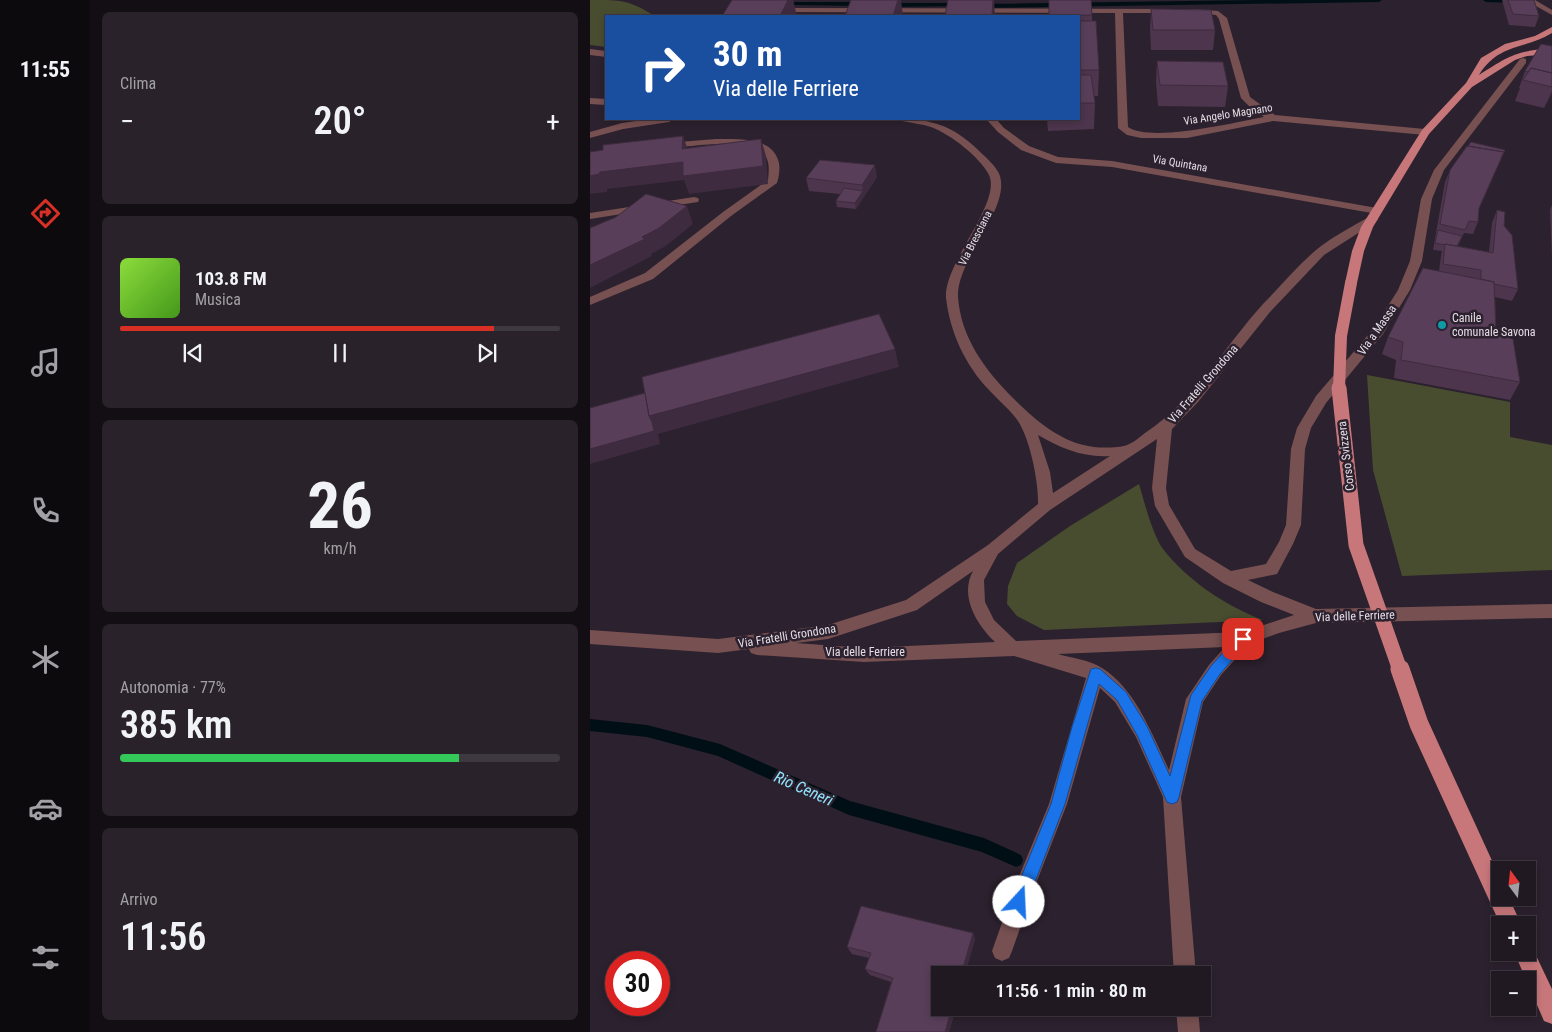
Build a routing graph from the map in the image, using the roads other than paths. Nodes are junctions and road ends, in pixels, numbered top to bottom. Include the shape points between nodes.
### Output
1 (735, 0) edge
2 (1529, 0) edge
3 (1176, 11) edge
4 (1190, 11) edge
5 (1119, 12) junction
6 (1552, 13) edge
7 (926, 14) edge
8 (1025, 14) edge
9 (1552, 30) edge
10 (1552, 50) edge
11 (590, 52) edge
12 (605, 54) edge
13 (1523, 61) dead end
14 (1469, 85) junction
15 (590, 101) edge
16 (605, 102) edge
17 (1273, 118) junction
18 (661, 120) edge
19 (910, 120) edge
20 (992, 120) edge
21 (1425, 132) junction
22 (590, 135) edge
23 (652, 148) edge
24 (694, 200) edge
25 (1375, 215) junction
26 (590, 216) edge
27 (590, 301) edge
28 (1023, 418) junction
29 (1164, 427) junction
30 (1132, 450) junction
31 (1045, 506) junction
32 (993, 549) junction
33 (1229, 578) junction
34 (1552, 611) edge
35 (1316, 616) junction
36 (590, 636) edge
37 (1243, 639) junction
38 (718, 646) junction
39 (1012, 648) junction
40 (1096, 674) junction
41 (1172, 797) junction
42 (1507, 916) edge
43 (1002, 951) dead end
44 (1528, 961) edge
45 (1184, 966) edge
46 (1552, 1013) edge
47 (1188, 1016) edge
48 (1189, 1032) edge

1 - 7 street via 779,10
2 - 6 street
3 - 5 street
4 - 17 street via 1218,13 1223,18 1246,98
5 - 8 street
5 - 17 street, Via Angelo Magnano via 1123,125 1126,130 1141,135 1187,135
7 - 8 street
9 - 14 main road via 1538,38 1508,46 1484,60
10 - 14 main road, Corso Svizzera via 1526,52
11 - 12 street
13 - 33 street, Via a Massa via 1439,170 1426,201 1421,241 1411,275 1377,333 1321,400 1304,428 1294,519 1285,546 1271,569
14 - 21 main road, Corso Svizzera
15 - 16 street
17 - 21 street, Via Angelo Magnano
18 - 22 street
19 - 28 street, Via Bresciana via 935,125 962,141 995,176 995,197 958,272 952,296 958,328 971,358
20 - 25 street, Via Quintana via 1025,148 1056,160 1112,164
21 - 25 main road, Corso Svizzera
23 - 27 street via 714,142 763,147 774,162 773,180 649,276
24 - 26 street
25 - 29 street, Via Fratelli Grondona via 1320,253 1266,309 1193,399
25 - 42 main road, Corso Svizzera, bridge via 1358,251 1341,336 1338,397 1356,545 1419,724
28 - 30 street, Via Bresciana via 1058,441 1093,452
28 - 31 street, Via Bresciana via 1044,470
29 - 30 street, Via Fratelli Grondona
29 - 33 street via 1159,488 1162,506 1190,553
30 - 31 street, Via Fratelli Grondona
31 - 32 street, Via Fratelli Grondona
32 - 38 street, Via Fratelli Grondona via 911,605 828,632
32 - 39 street, Via Fratelli Grondona via 976,580 977,602 988,625
33 - 35 street
34 - 35 street, Via delle Ferriere
35 - 37 street, Via delle Ferriere
36 - 38 street, Via Fratelli Grondona
37 - 39 street, Via delle Ferriere
37 - 41 street via 1195,699
38 - 39 street, Via delle Ferriere via 864,654
39 - 40 street, Via delle Ferriere
40 - 41 street, Via delle Ferriere via 1121,696 1142,731
40 - 43 street via 1058,804
41 - 45 street, Via delle Ferriere
44 - 46 main road
47 - 48 street

